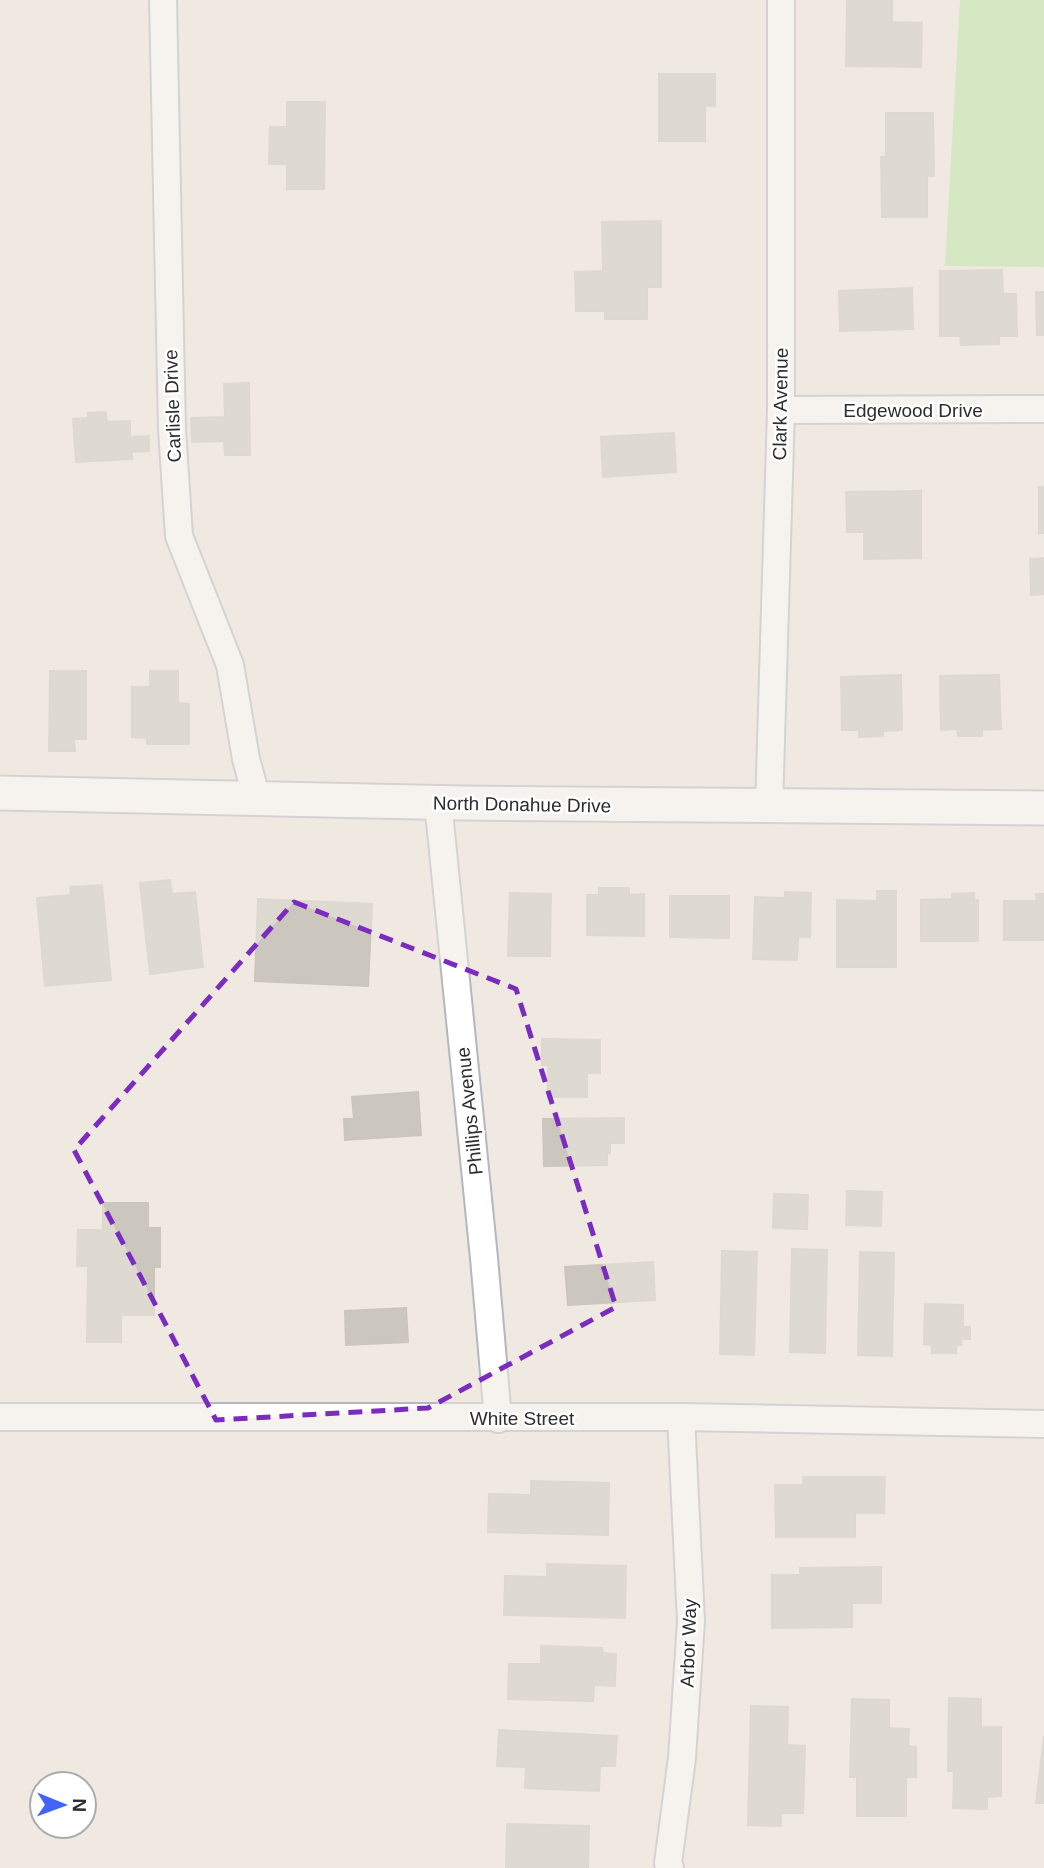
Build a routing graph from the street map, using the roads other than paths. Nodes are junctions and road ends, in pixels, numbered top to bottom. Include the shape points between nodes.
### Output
1 (163, 0) edge
2 (781, 0) edge
3 (1044, 409) edge
4 (782, 410) junction
5 (0, 793) edge
6 (257, 799) junction
7 (438, 802) junction
8 (769, 807) junction
9 (1044, 808) edge
10 (0, 1417) edge
11 (681, 1417) junction
12 (498, 1419) junction
13 (1044, 1424) edge
14 (670, 1868) edge

1 - 6 street, Carlisle Drive via 172,429 179,536 230,665
2 - 4 street, Clark Avenue
3 - 4 street, Edgewood Drive
4 - 8 street, Clark Avenue
5 - 6 street, North Donahue Drive
6 - 7 street, North Donahue Drive
7 - 8 street, North Donahue Drive
7 - 12 street, Phillips Avenue
8 - 9 street, North Donahue Drive
10 - 12 street, White Street
11 - 12 street, White Street
11 - 13 street, White Street
11 - 14 street, Arbor Way via 691,1621

